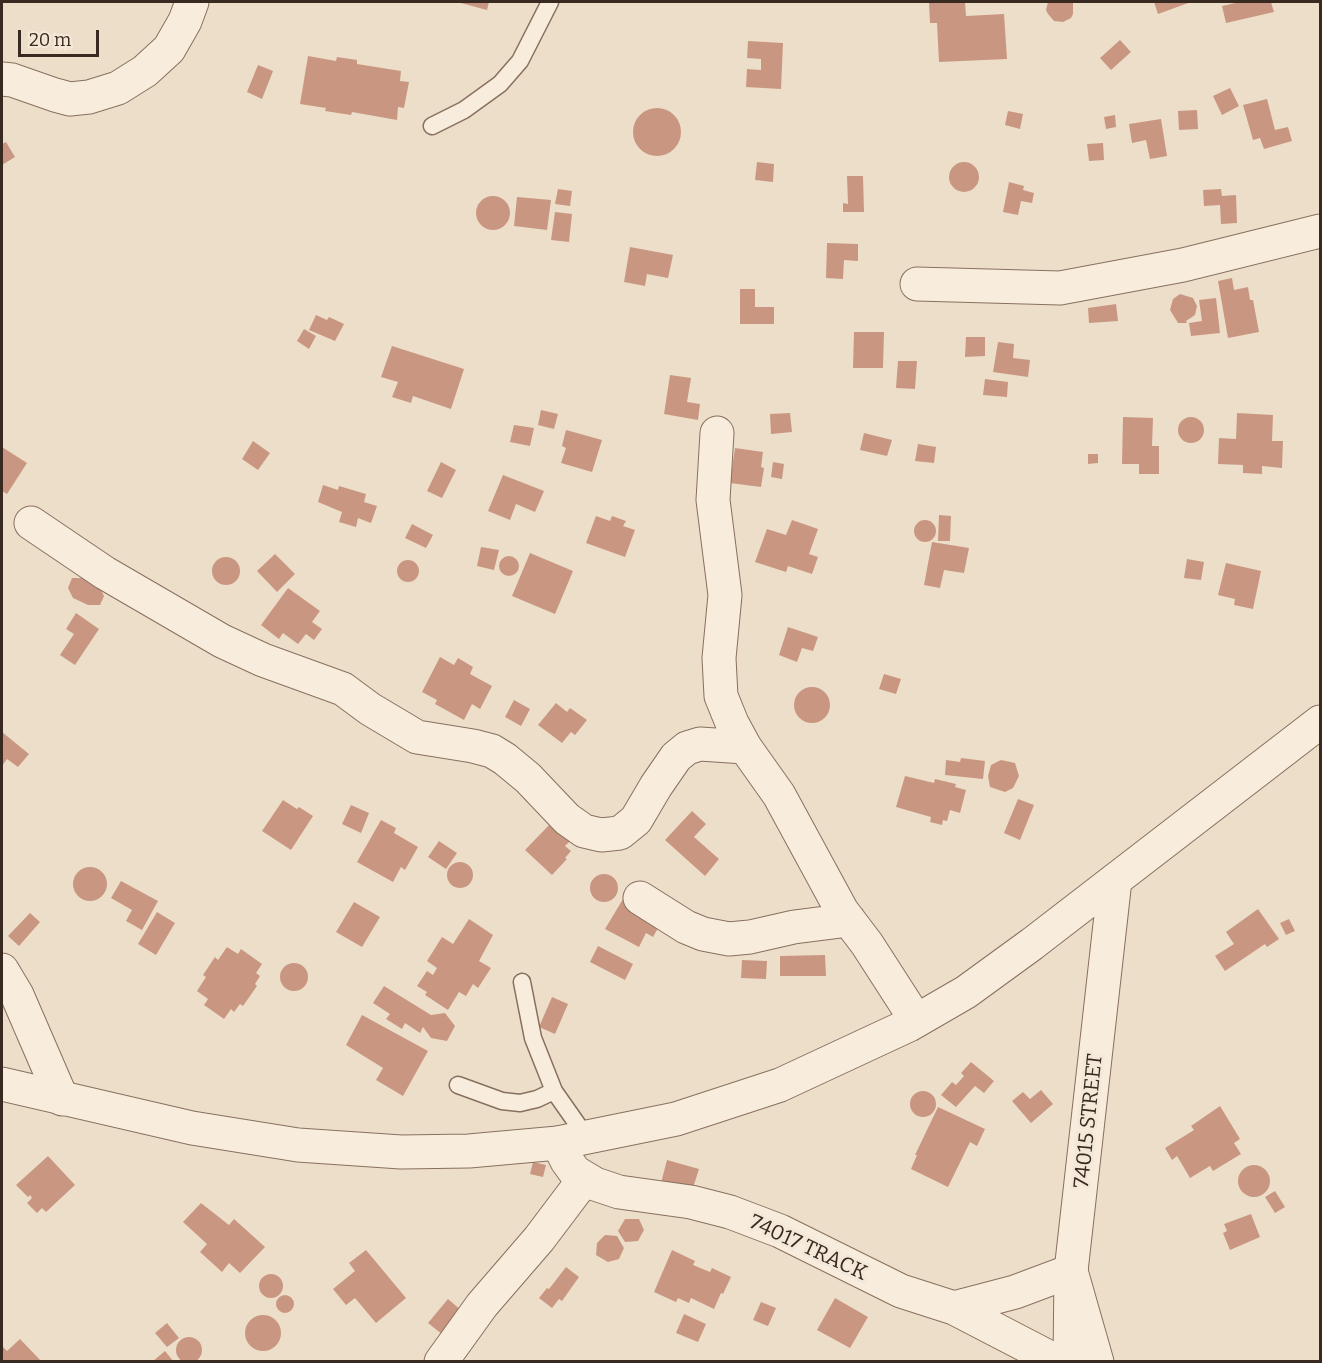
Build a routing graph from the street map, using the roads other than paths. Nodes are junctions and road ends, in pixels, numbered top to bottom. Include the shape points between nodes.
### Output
1 (192, 2) edge
2 (550, 2) edge
3 (2, 79) edge
4 (432, 126) dead end
5 (1320, 231) edge
6 (917, 284) dead end
7 (717, 432) dead end
8 (31, 523) dead end
9 (1320, 722) edge
10 (745, 747) junction
11 (1115, 880) junction
12 (640, 898) dead end
13 (849, 920) junction
14 (2, 970) edge
15 (522, 982) dead end
16 (916, 1020) junction
17 (2, 1084) edge
18 (458, 1085) dead end
19 (554, 1091) junction
20 (62, 1099) junction
21 (573, 1140) junction
22 (585, 1178) junction
23 (1071, 1271) junction
24 (954, 1308) junction
25 (441, 1362) edge
26 (1058, 1362) edge
27 (1070, 1362) edge
28 (1097, 1362) edge

1 - 3 street via 169,49 118,88 70,99
2 - 4 lane via 520,61 500,84 464,110
5 - 6 street via 1184,265 1060,288
7 - 10 street via 713,500 725,595 719,658 721,696
8 - 10 street via 105,573 222,641 342,689 417,737 492,751 528,778 584,831 601,835 620,833 636,820 676,757 687,748 700,744
9 - 11 street
10 - 13 street via 779,795
11 - 16 street via 966,992
11 - 23 street, 74015 STREET
12 - 13 street via 686,927 729,939
13 - 16 street
14 - 20 street
15 - 19 lane via 533,1038
16 - 21 street via 780,1085 676,1119
17 - 20 street
18 - 19 lane via 494,1098 520,1102
19 - 21 lane
20 - 21 street via 192,1128 339,1149 469,1151
21 - 22 street, 74017 TRACK via 567,1161
22 - 24 street, 74017 TRACK via 619,1192 730,1212 780,1231 901,1291
22 - 25 street
23 - 24 street via 1016,1292
23 - 27 street, 74015 STREET
23 - 28 street
24 - 26 street, 74017 TRACK

